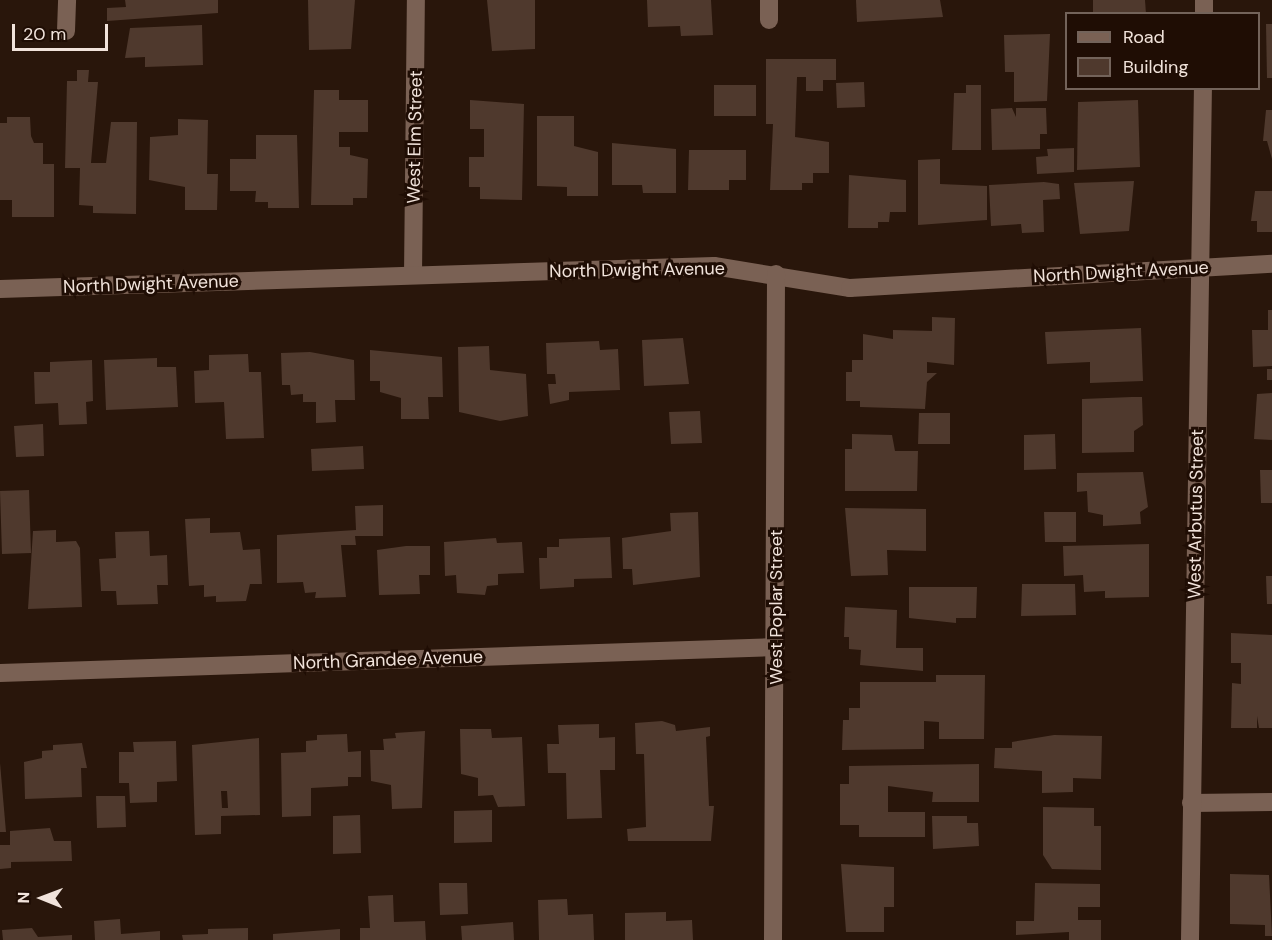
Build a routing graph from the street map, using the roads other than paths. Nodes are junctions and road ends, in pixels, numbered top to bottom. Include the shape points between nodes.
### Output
1 (67, 0) edge
2 (416, 0) edge
3 (769, 0) edge
4 (769, 20) dead end
5 (66, 31) dead end
6 (1203, 90) edge
7 (1272, 264) edge
8 (1201, 267) junction
9 (776, 274) junction
10 (413, 275) junction
11 (0, 289) edge
12 (776, 647) junction
13 (0, 673) edge
14 (1272, 802) edge
15 (1191, 803) junction
16 (773, 940) edge
17 (1190, 940) edge

1 - 5 street
2 - 10 street, West Elm Street
3 - 4 street
6 - 8 street, West Arbutus Street
7 - 8 street, North Dwight Avenue
8 - 9 street, North Dwight Avenue via 850,288
8 - 15 street, West Arbutus Street
9 - 10 street, North Dwight Avenue via 714,266
9 - 12 street, West Poplar Street
10 - 11 street, North Dwight Avenue
12 - 13 street, North Grandee Avenue
12 - 16 street, West Poplar Street
14 - 15 street
15 - 17 street, West Arbutus Street

